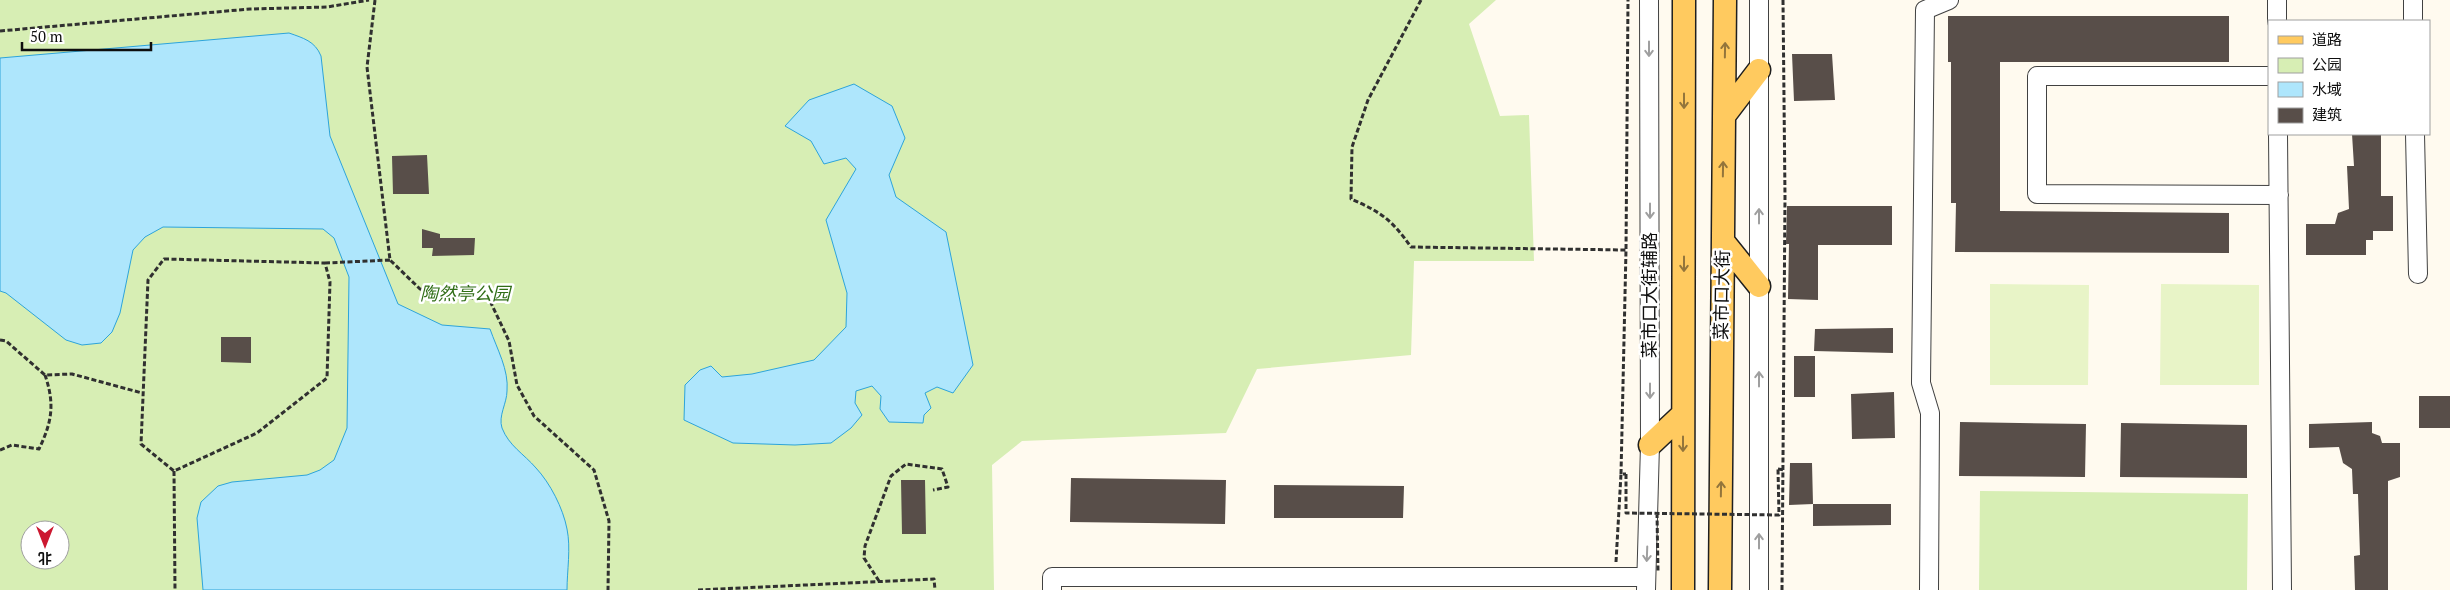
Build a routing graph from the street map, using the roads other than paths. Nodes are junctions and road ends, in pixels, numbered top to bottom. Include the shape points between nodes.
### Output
1 (1649, 0) edge
2 (1684, 0) edge
3 (1725, 0) edge
4 (1759, 0) edge
5 (1949, 0) edge
6 (2277, 0) edge
7 (2412, 0) edge
8 (2278, 20) edge
9 (2413, 20) edge
10 (1759, 70) junction
11 (2268, 76) edge
12 (1724, 116) junction
13 (2278, 135) edge
14 (2416, 135) edge
15 (2279, 195) junction
16 (1723, 241) junction
17 (2418, 274) dead end
18 (1759, 286) junction
19 (1684, 414) junction
20 (1650, 445) junction
21 (1650, 579) edge
22 (1322, 584) edge
23 (1052, 590) edge
24 (1683, 590) edge
25 (1720, 590) edge
26 (1759, 590) edge
27 (1929, 590) edge
28 (2282, 590) edge

1 -> 20 street, 菜市口大街辅路
2 -> 19 main road
12 -> 3 main road, 菜市口大街
4 - 10 street
5 - 27 street via 1925,10 1921,383 1930,413
6 - 8 street
7 - 9 street
10 - 12 main road
18 -> 10 street
11 - 15 street via 2037,76 2037,194
16 -> 12 main road, 菜市口大街
13 - 15 street
14 - 17 street
15 - 28 street
16 - 18 main road
25 -> 16 main road, 菜市口大街
26 -> 18 street
19 - 20 main road
19 -> 24 main road
20 -> 21 street, 菜市口大街辅路
21 - 22 street via 1616,577
22 - 23 street via 1052,577

